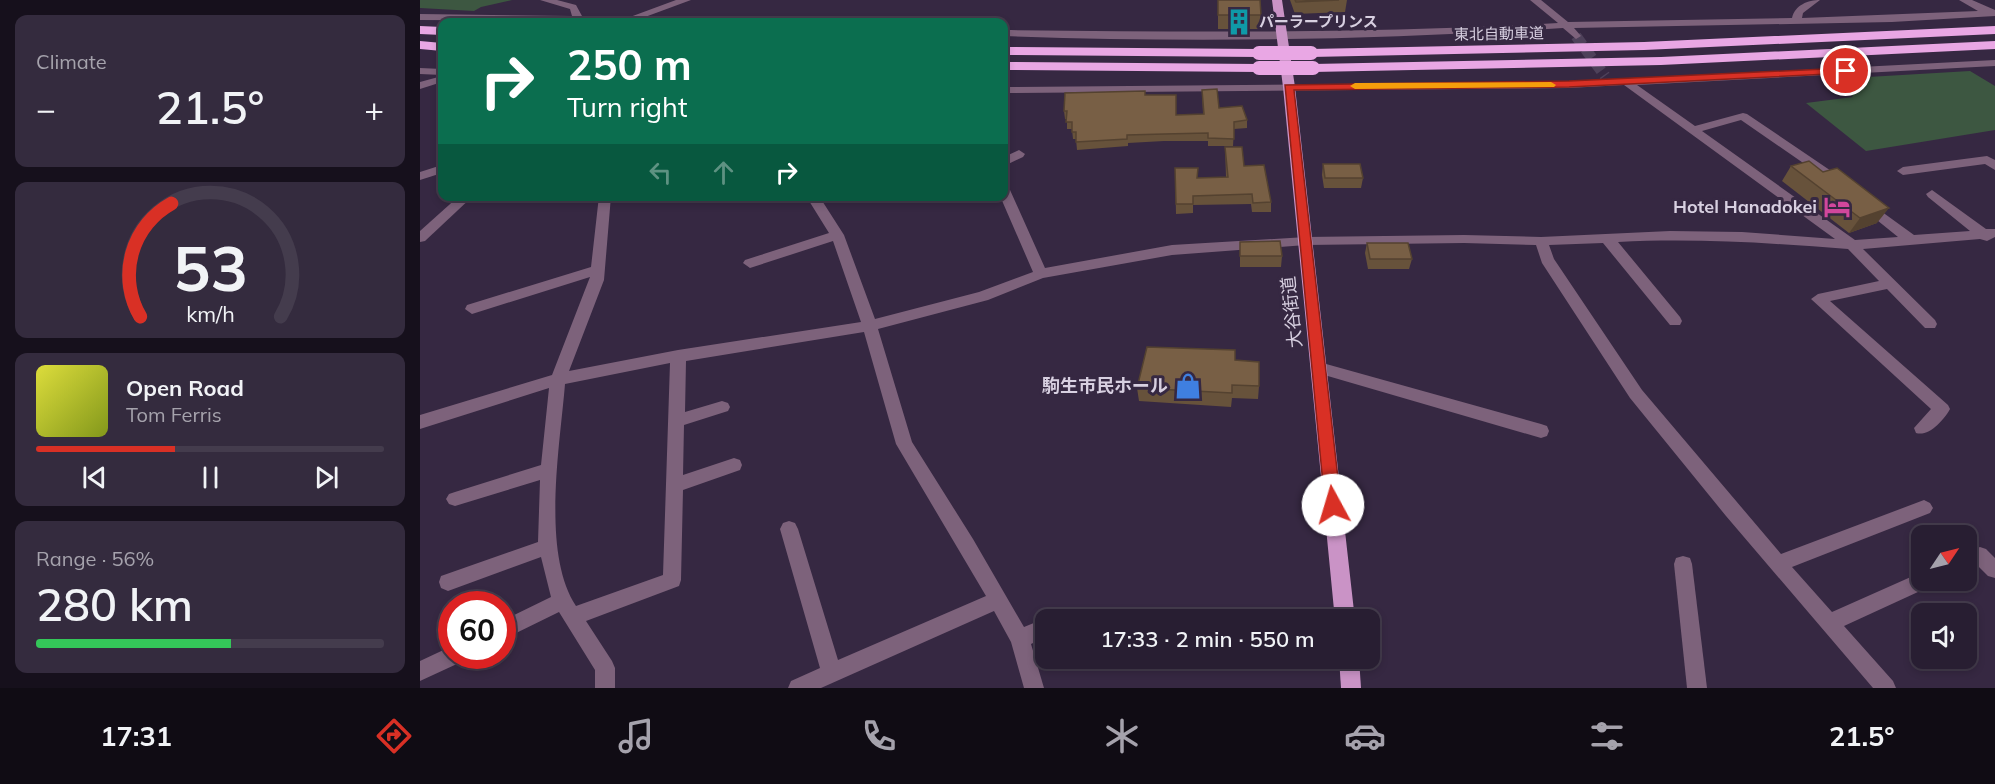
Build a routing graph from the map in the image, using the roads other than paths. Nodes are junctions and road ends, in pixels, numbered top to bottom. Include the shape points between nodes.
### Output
1 (545, 0) edge
2 (686, 0) edge
3 (1277, 0) edge
4 (1535, 0) edge
5 (1815, 0) edge
6 (1964, 0) edge
7 (1993, 14) edge
8 (420, 17) edge
9 (498, 18) edge
10 (576, 18) edge
11 (630, 18) edge
12 (1796, 21) junction
13 (1567, 25) junction
14 (420, 30) edge
15 (1995, 30) edge
16 (438, 31) edge
17 (1008, 33) edge
18 (1282, 35) junction
19 (1576, 36) tunnel mouth
20 (420, 45) edge
21 (1995, 45) edge
22 (438, 47) edge
23 (1008, 51) edge
24 (1995, 63) edge
25 (1008, 66) edge
26 (420, 70) edge
27 (438, 72) edge
28 (438, 80) edge
29 (1626, 82) junction
30 (420, 86) edge
31 (1289, 87) junction
32 (1008, 90) edge
33 (1693, 130) junction
34 (1019, 154) dead end
35 (1008, 160) edge
36 (1995, 166) edge
37 (438, 170) edge
38 (1903, 171) dead end
39 (420, 176) edge
40 (1932, 194) dead end
41 (1008, 199) edge
42 (461, 201) edge
43 (605, 201) edge
44 (818, 201) edge
45 (837, 235) junction
46 (1991, 236) edge
47 (420, 238) edge
48 (1607, 238) junction
49 (1306, 241) junction
50 (1541, 241) junction
51 (1912, 241) junction
52 (1852, 245) junction
53 (750, 264) dead end
54 (598, 270) junction
55 (1041, 274) junction
56 (1890, 284) junction
57 (472, 309) dead end
58 (1675, 321) dead end
59 (1930, 324) dead end
60 (870, 326) junction
61 (678, 356) junction
62 (1319, 368) junction
63 (558, 380) junction
64 (722, 407) dead end
65 (676, 421) junction
66 (420, 422) edge
67 (1922, 428) dead end
68 (1541, 431) dead end
69 (734, 465) dead end
70 (549, 470) junction
71 (675, 485) junction
72 (455, 499) dead end
73 (1924, 508) dead end
74 (789, 529) dead end
75 (547, 547) junction
76 (1977, 556) edge
77 (1683, 564) dead end
78 (1778, 564) junction
79 (1995, 570) edge
80 (448, 582) dead end
81 (1911, 586) edge
82 (998, 600) junction
83 (567, 609) junction
84 (1344, 609) edge
85 (1829, 623) junction
86 (516, 626) edge
87 (1035, 632) edge
88 (1020, 639) junction
89 (438, 663) edge
90 (1349, 669) edge
91 (420, 671) edge
92 (832, 673) junction
93 (605, 688) edge
94 (798, 688) edge
95 (1035, 688) edge
96 (1351, 688) edge
97 (1697, 688) edge
98 (1886, 688) edge

1 - 10 street via 573,7
2 - 11 street
3 - 18 main road, 大谷街道
4 - 13 street
5 - 12 street via 1798,12
6 - 7 street
7 - 12 street
8 - 9 street
12 - 13 street
13 - 18 street via 1470,32
13 - 19 street
14 - 16 highway
15 - 23 highway, 東北自動車道, bridge via 1644,46 1311,53
17 - 18 street
18 - 31 main road, 大谷街道
20 - 22 highway
21 - 25 highway, 東北自動車道, bridge via 1661,61 1313,68
24 - 29 street
26 - 27 street
28 - 30 street
29 - 31 street via 1608,79
29 - 33 street
31 - 32 street
31 - 49 main road, 大谷街道
33 - 51 street via 1743,116 1812,162
33 - 52 street
34 - 35 street
36 - 38 street via 1987,160
37 - 39 street
40 - 46 street
41 - 55 street
42 - 47 street
43 - 54 street
44 - 45 street
45 - 53 street
45 - 60 street
46 - 51 street
48 - 50 street
48 - 52 street via 1742,236
48 - 58 street
49 - 50 street
49 - 55 street via 1172,250
49 - 62 main road, 大谷街道
50 - 78 street via 1547,260 1636,394
51 - 52 street
52 - 56 street
54 - 57 street
54 - 63 street
55 - 60 street via 983,296
56 - 59 street
56 - 67 street via 1818,299 1942,410
60 - 61 street
60 - 82 street via 904,444
61 - 63 street
61 - 65 street
62 - 68 street
62 - 84 main road, 大谷街道
63 - 66 street
63 - 70 street
64 - 65 street
65 - 71 street
69 - 71 street
70 - 72 street
70 - 75 street
71 - 83 street via 672,580
73 - 78 street
74 - 92 street
75 - 80 street
75 - 83 street
76 - 79 street
77 - 97 street
78 - 85 street
81 - 85 street
82 - 88 street
82 - 92 street
83 - 86 street
83 - 93 street via 605,669
85 - 98 street
87 - 88 street
88 - 95 street
89 - 91 street
90 - 96 main road
92 - 94 street

